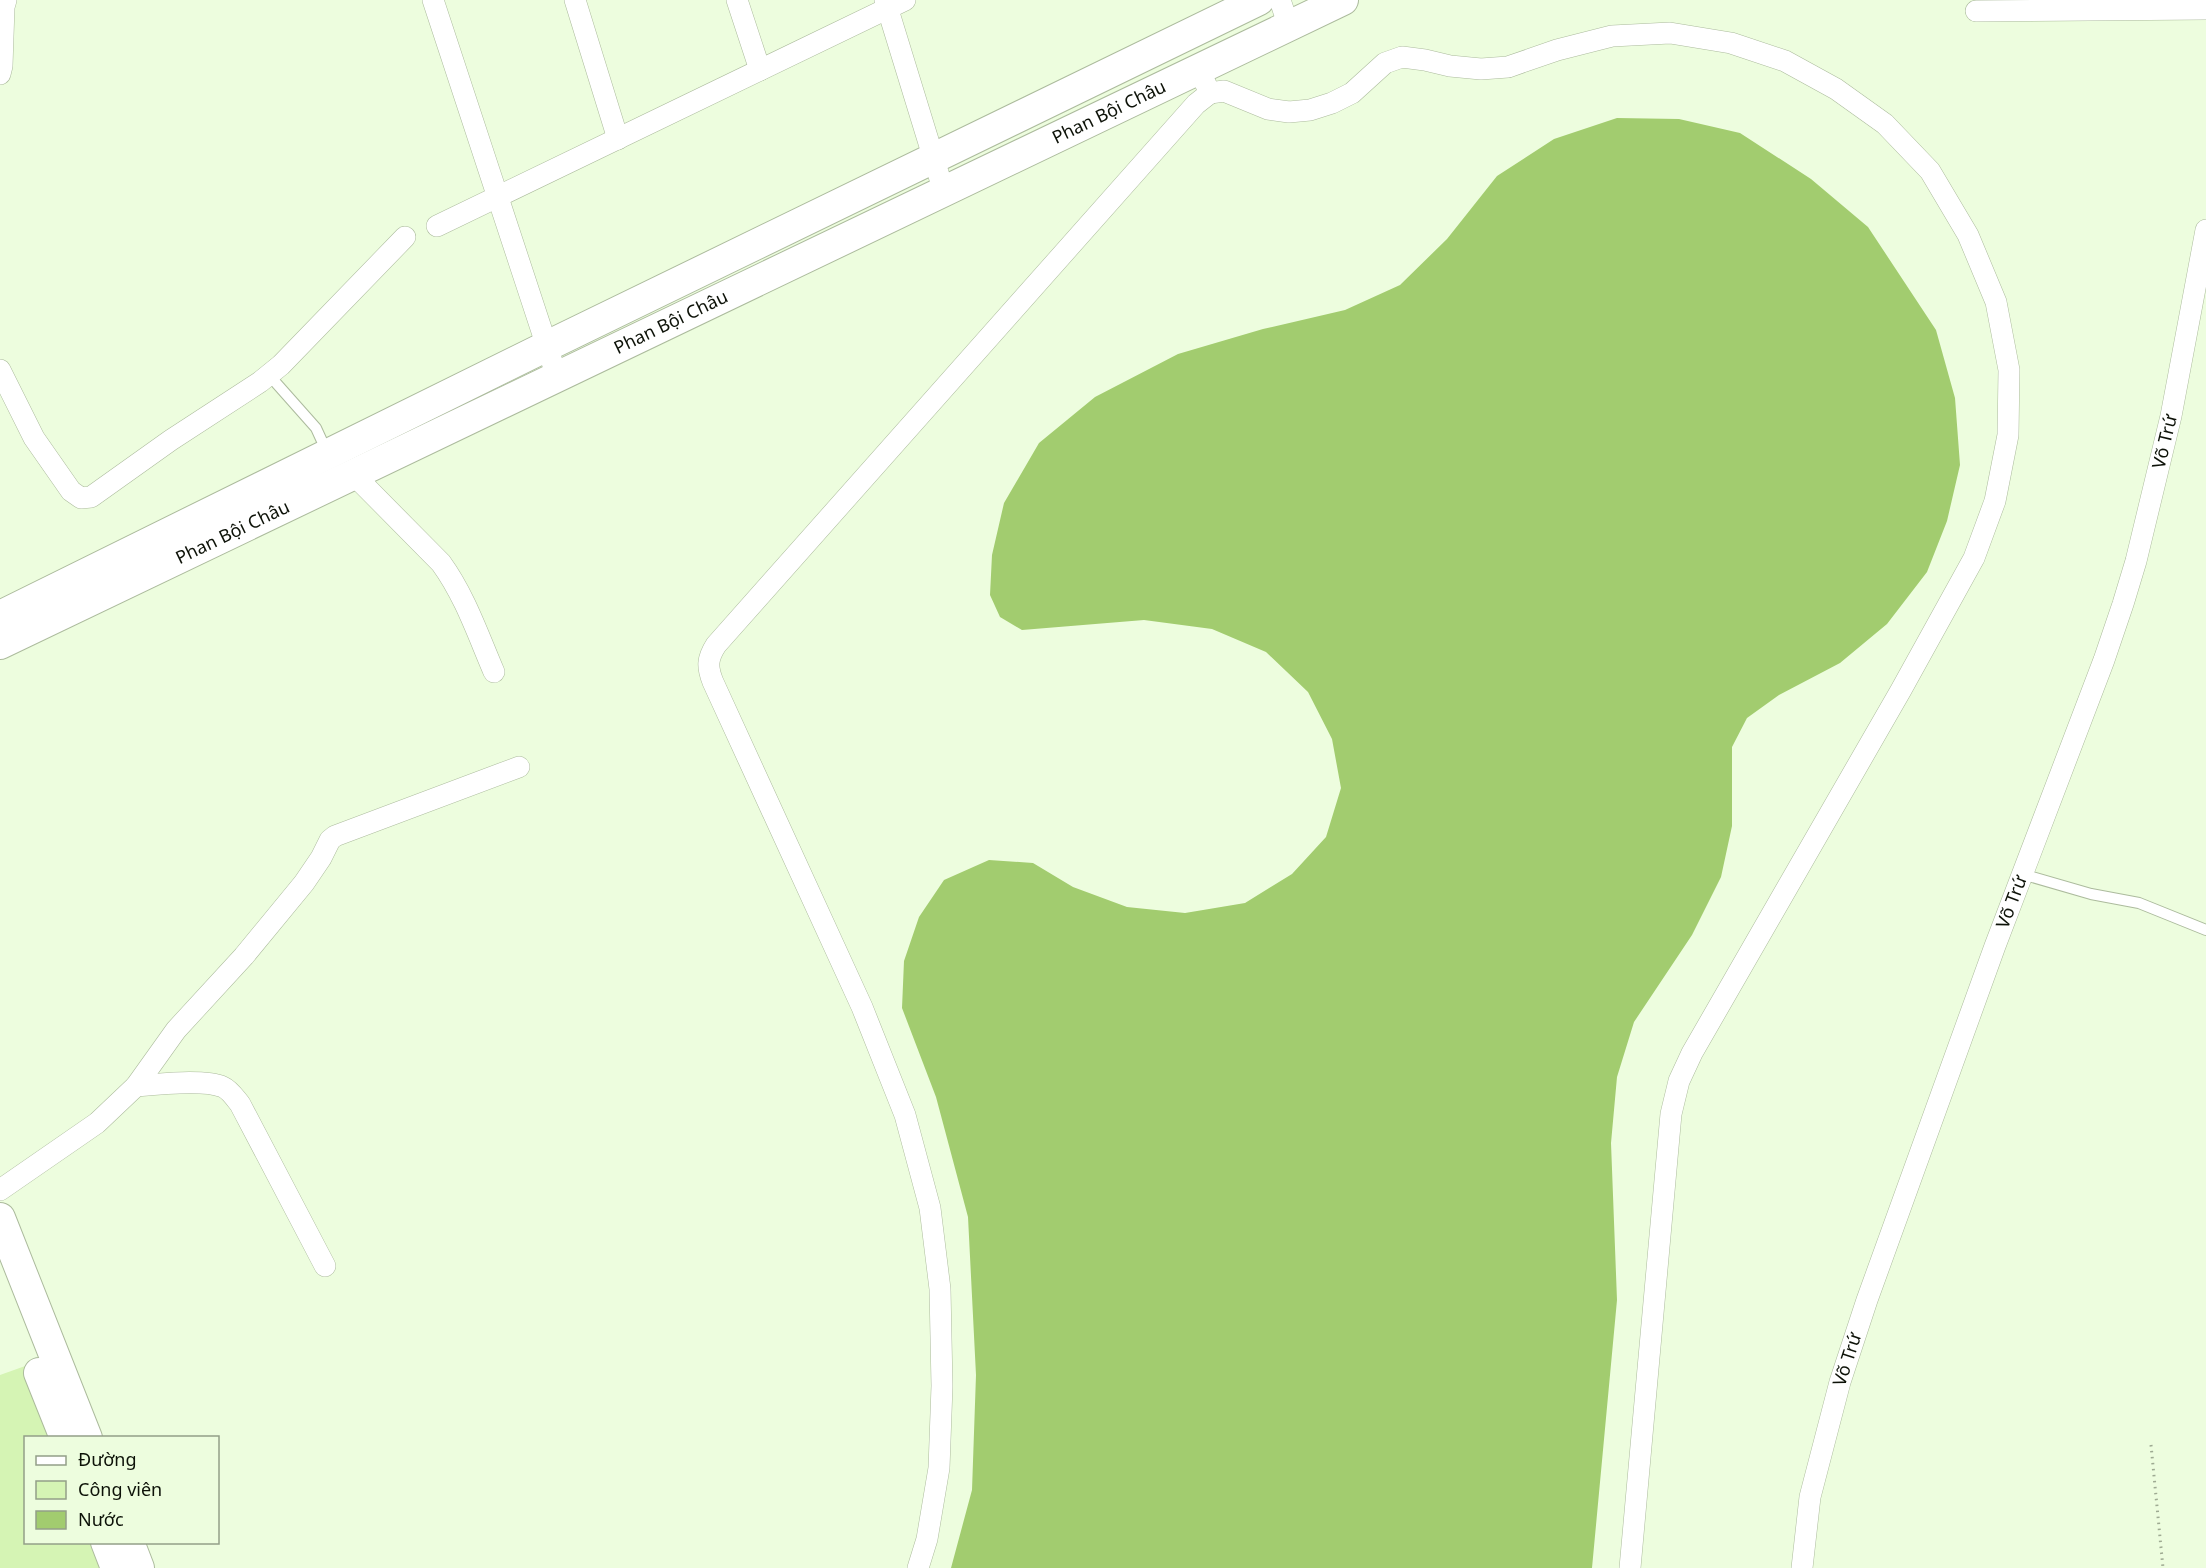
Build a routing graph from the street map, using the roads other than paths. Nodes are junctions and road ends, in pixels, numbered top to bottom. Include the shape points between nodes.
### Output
1 (6, 0) edge
2 (433, 0) edge
3 (575, 0) edge
4 (737, 0) edge
5 (1259, 0) edge
6 (1343, 0) edge
7 (893, 3) edge
8 (2206, 9) edge
9 (1976, 10) dead end
10 (1284, 13) edge
11 (760, 70) junction
12 (0, 74) edge
13 (1205, 81) junction
14 (618, 139) junction
15 (934, 158) junction
16 (944, 192) junction
17 (498, 197) junction
18 (437, 226) dead end
19 (2206, 230) edge
20 (405, 237) dead end
21 (547, 346) junction
22 (0, 370) edge
23 (269, 375) junction
24 (557, 377) junction
25 (328, 454) junction
26 (353, 474) junction
27 (0, 616) edge
28 (0, 644) edge
29 (494, 672) dead end
30 (519, 767) dead end
31 (2022, 874) junction
32 (2206, 930) edge
33 (136, 1086) junction
34 (0, 1190) edge
35 (0, 1218) edge
36 (325, 1266) dead end
37 (0, 1272) edge
38 (65, 1436) edge
39 (87, 1436) edge
40 (107, 1544) edge
41 (130, 1544) edge
42 (116, 1568) edge
43 (139, 1568) edge
44 (918, 1568) edge
45 (1630, 1568) edge
46 (1802, 1568) edge

1 - 12 street
2 - 17 street
3 - 14 street
4 - 11 street
5 - 15 street, Phan Bội Châu
6 - 10 street, Phan Bội Châu
7 - 11 street
7 - 15 street
8 - 9 street
10 - 13 street, Phan Bội Châu
11 - 14 street
13 - 16 street, Phan Bội Châu
13 - 44 street via 1196,104 716,645 708,662 708,671 862,1007 905,1115 930,1208 940,1289 939,1467
13 - 45 street via 1268,109 1290,112 1332,103 1352,93 1384,63 1401,57 1481,69 1508,66 1612,36 1670,33 1731,43 1785,61 1836,89 1885,124 1930,171 1968,235 1996,302 2009,370 2008,435 1995,501 1974,558 1679,1081 1671,1114
14 - 17 street
15 - 16 street
15 - 21 street, Phan Bội Châu
16 - 24 street, Phan Bội Châu
17 - 18 street
17 - 21 street
19 - 31 street, Võ Trứ via 2171,416 2136,561 2104,660
20 - 23 street
21 - 24 street
21 - 25 street, Phan Bội Châu
22 - 23 street via 34,438 71,491 85,499
23 - 25 lane via 316,428
24 - 26 street, Phan Bội Châu
25 - 27 street, Phan Bội Châu
26 - 28 street, Phan Bội Châu
26 - 29 street via 441,563 464,601
30 - 33 street via 330,840 304,883 176,1030
31 - 32 lane via 2139,903
31 - 46 street, Võ Trứ via 1870,1289 1840,1382 1810,1497
33 - 34 street via 97,1123
33 - 36 street via 213,1084 233,1094
35 - 39 street
37 - 38 street
40 - 42 street
41 - 43 street

